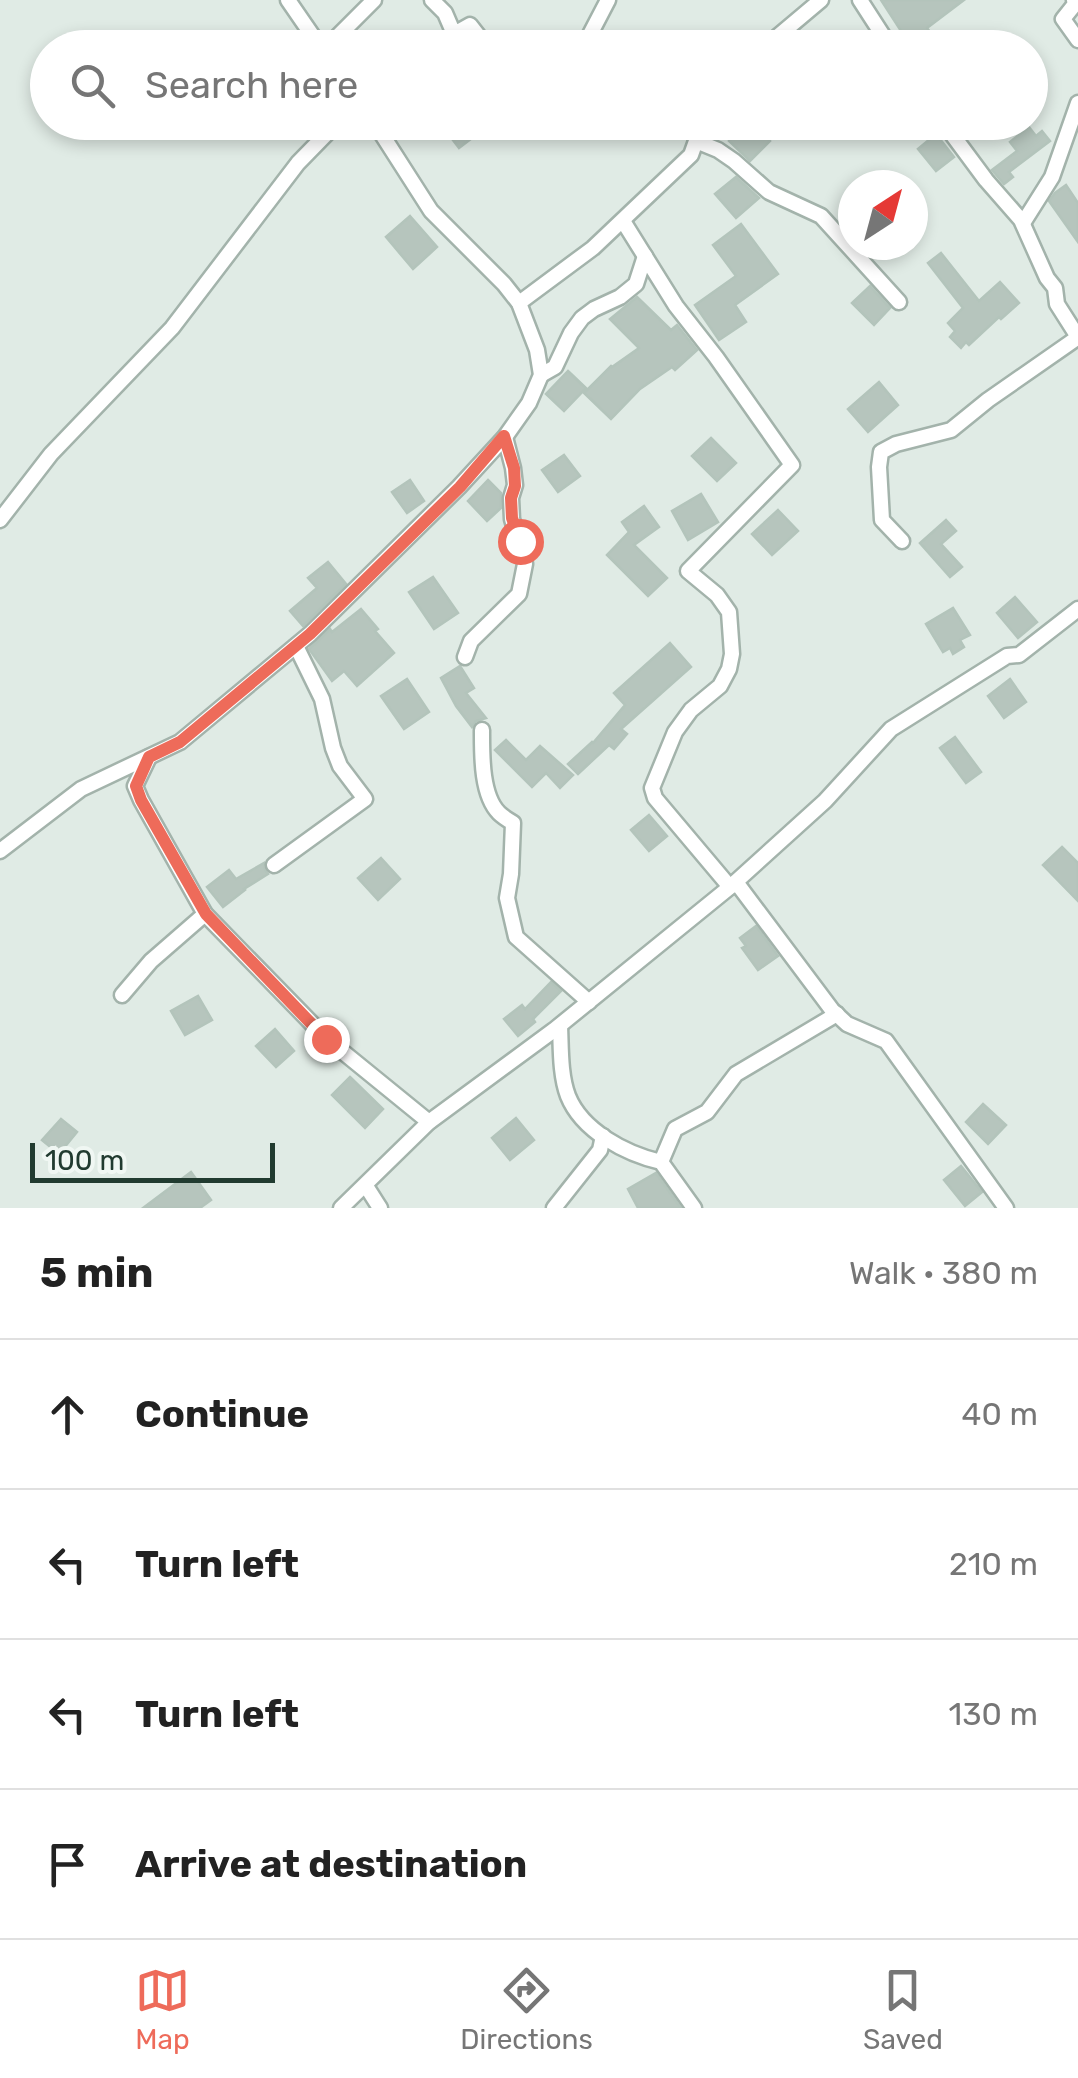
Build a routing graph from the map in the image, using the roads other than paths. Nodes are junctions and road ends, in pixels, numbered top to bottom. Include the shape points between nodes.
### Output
1 (288, 0) edge
2 (374, 0) edge
3 (432, 0) edge
4 (608, 0) edge
5 (821, 0) edge
6 (860, 0) edge
7 (1074, 0) edge
8 (310, 30) edge
9 (342, 30) edge
10 (452, 30) edge
11 (592, 30) edge
12 (785, 30) edge
13 (880, 30) edge
14 (1078, 40) edge
15 (1078, 102) edge
16 (320, 140) edge
17 (386, 140) edge
18 (956, 140) edge
19 (696, 141) joint
20 (623, 221) junction
21 (1023, 223) junction
22 (645, 256) junction
23 (898, 302) dead end
24 (519, 303) junction
25 (1078, 338) edge
26 (541, 374) junction
27 (504, 436) junction
28 (0, 520) edge
29 (902, 542) dead end
30 (1078, 609) edge
31 (296, 646) junction
32 (465, 657) dead end
33 (482, 730) dead end
34 (149, 757) junction
35 (0, 851) edge
36 (274, 865) dead end
37 (733, 884) junction
38 (206, 914) junction
39 (122, 994) dead end
40 (589, 1002) junction
41 (837, 1014) junction
42 (560, 1026) junction
43 (429, 1122) junction
44 (604, 1136) junction
45 (661, 1162) junction
46 (366, 1186) junction
47 (341, 1208) edge
48 (380, 1208) edge
49 (554, 1208) edge
50 (694, 1208) edge
51 (1006, 1208) edge

1 - 8 street
2 - 9 street
3 - 10 street
4 - 11 street
5 - 12 street
6 - 13 street
7 - 14 street via 1062,19
15 - 21 street via 1052,178
16 - 28 street via 172,328 51,454
17 - 24 street via 431,211
18 - 21 street
19 - 20 street via 691,155
19 - 23 street via 734,161 769,192 821,216
20 - 22 street
20 - 24 street
21 - 25 street
22 - 26 street via 636,284 582,318 555,366
22 - 37 street via 792,465 688,571 728,612 730,669 676,732 652,788
24 - 26 street
25 - 29 street via 950,430 882,452 882,520
26 - 27 street
27 - 31 street
27 - 32 street via 524,564 519,594 471,641
30 - 37 street via 1019,655 892,730
31 - 34 street via 180,742
31 - 36 street via 322,699 340,766 365,799
33 - 40 street via 490,796 496,811 513,823 508,898 516,937
34 - 35 street via 80,789
34 - 38 street via 136,786 141,800
37 - 40 street
37 - 41 street
38 - 39 street
38 - 43 street via 326,1039
40 - 42 street
41 - 45 street via 736,1074 707,1112 675,1129
41 - 51 street via 886,1041
42 - 43 street
42 - 44 street via 568,1095 581,1118
43 - 46 street
44 - 45 street
44 - 49 street
45 - 50 street
46 - 47 street
46 - 48 street

